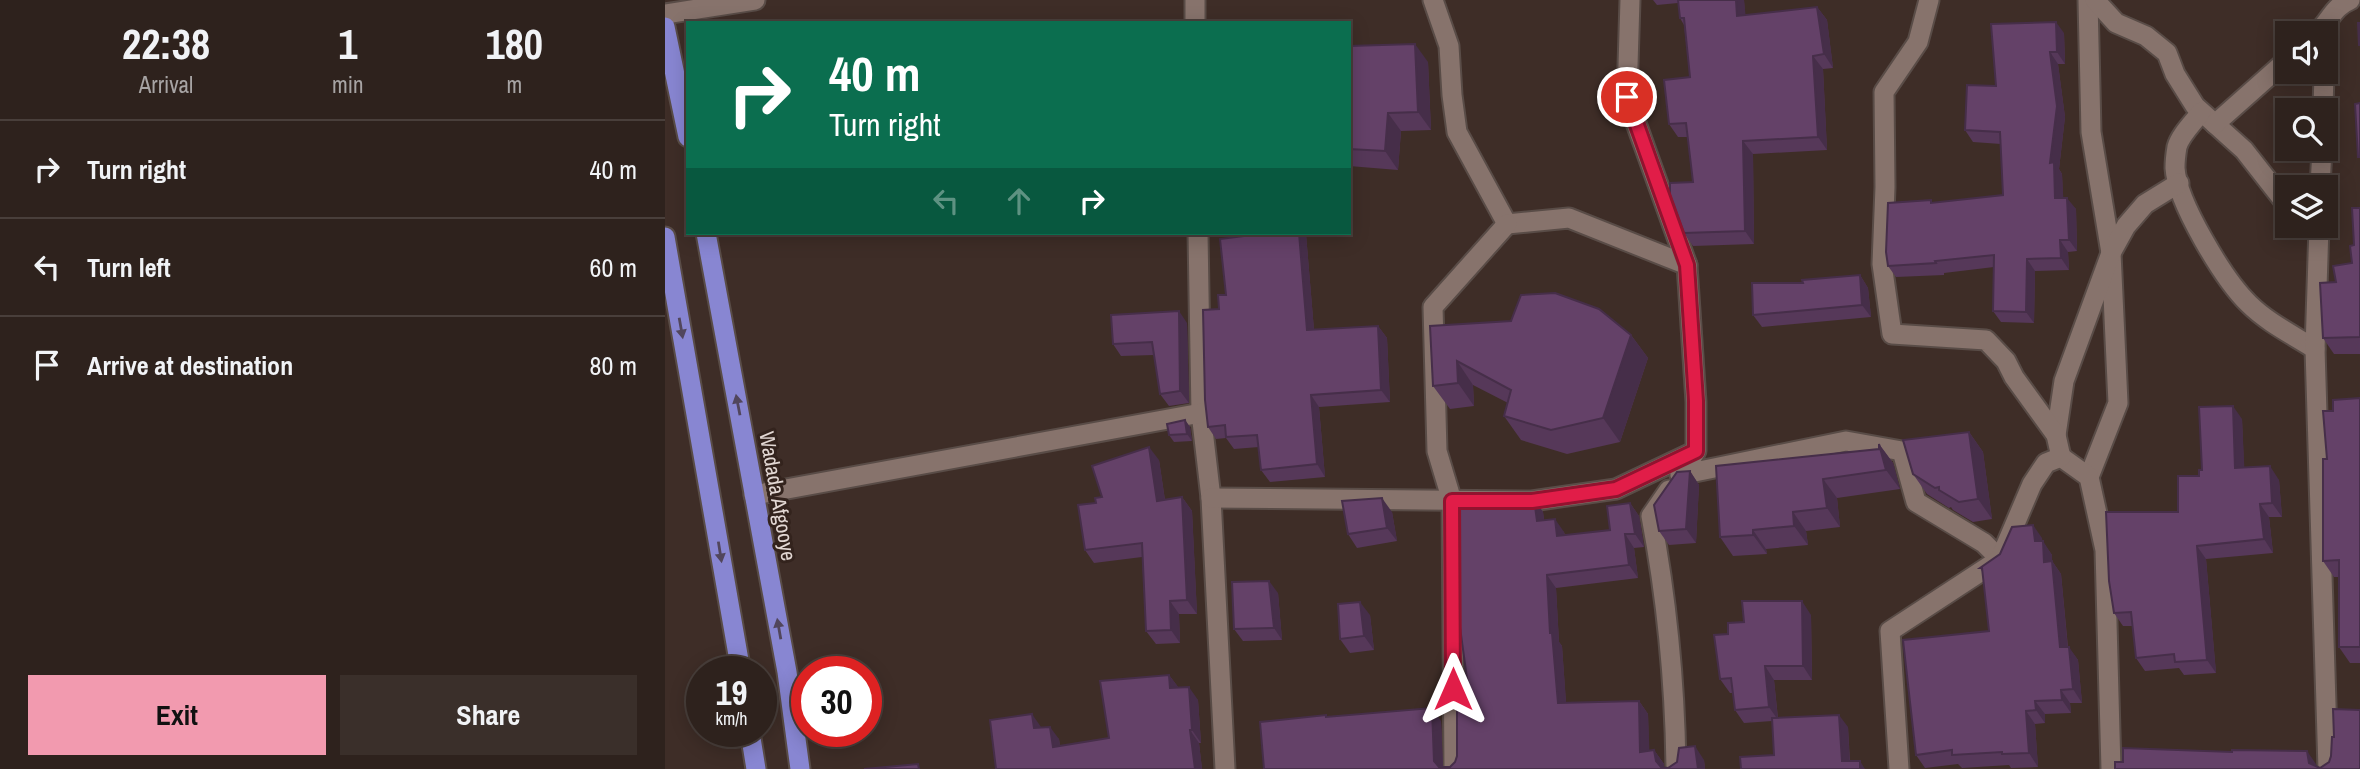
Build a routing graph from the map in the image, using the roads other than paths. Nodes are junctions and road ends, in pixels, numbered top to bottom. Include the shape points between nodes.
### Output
1 (755, 0) edge
2 (1195, 0) edge
3 (1433, 0) edge
4 (1630, 0) edge
5 (1929, 0) edge
6 (2088, 0) edge
7 (2095, 0) edge
8 (2350, 0) edge
9 (665, 14) edge
10 (1195, 21) edge
11 (2328, 21) edge
12 (665, 27) edge
13 (2275, 69) edge
14 (2208, 118) junction
15 (686, 127) edge
16 (2179, 183) junction
17 (2275, 190) edge
18 (1507, 224) junction
19 (706, 235) edge
20 (1198, 235) edge
21 (665, 237) edge
22 (2315, 238) edge
23 (2111, 253) junction
24 (1687, 265) junction
25 (2315, 349) junction
26 (1201, 413) junction
27 (2056, 435) junction
28 (1696, 451) junction
29 (2061, 457) junction
30 (1679, 475) junction
31 (2089, 477) junction
32 (754, 495) junction
33 (1210, 498) junction
34 (1452, 501) junction
35 (2000, 559) junction
36 (738, 656) edge
37 (752, 747) edge
38 (756, 769) edge
39 (800, 769) edge
40 (1225, 769) edge
41 (1454, 769) edge
42 (1676, 769) edge
43 (1899, 769) edge
44 (2111, 769) edge
45 (2329, 769) edge

1 - 9 street
2 - 10 street
3 - 18 street via 1449,46 1457,132
4 - 24 street via 1627,97
5 - 27 street via 1917,42 1884,92 1882,264 1892,334 1986,340 2006,361
6 - 23 street via 2091,132
7 - 14 street via 2116,23 2146,36 2167,53 2195,106
8 - 11 street
12 - 15 highway
13 - 14 street
14 - 16 street via 2178,144 2175,170
14 - 17 street via 2244,150
16 - 23 street via 2145,204
16 - 25 street via 2218,268 2249,304
18 - 24 street via 1569,218
18 - 34 street via 1433,307 1437,451
32 -> 19 highway, Wadada Afgooye
20 - 26 street
21 -> 36 highway
22 - 25 street
23 - 27 street via 2064,381
23 - 31 street via 2118,403
24 - 28 street
25 - 45 street
26 - 32 street
26 - 33 street
27 - 29 street
28 - 30 street
28 - 34 street via 1616,489 1532,501
29 - 31 street
29 - 35 street via 2046,463 2032,484
30 - 35 street via 1846,441 1902,451 1916,502 1984,543
30 - 42 street via 1651,516 1666,602
31 - 44 street via 2105,550
39 -> 32 highway, Wadada Afgooye
33 - 34 street
33 - 40 street
34 - 41 street
35 - 43 street via 1890,631
37 - 38 highway

